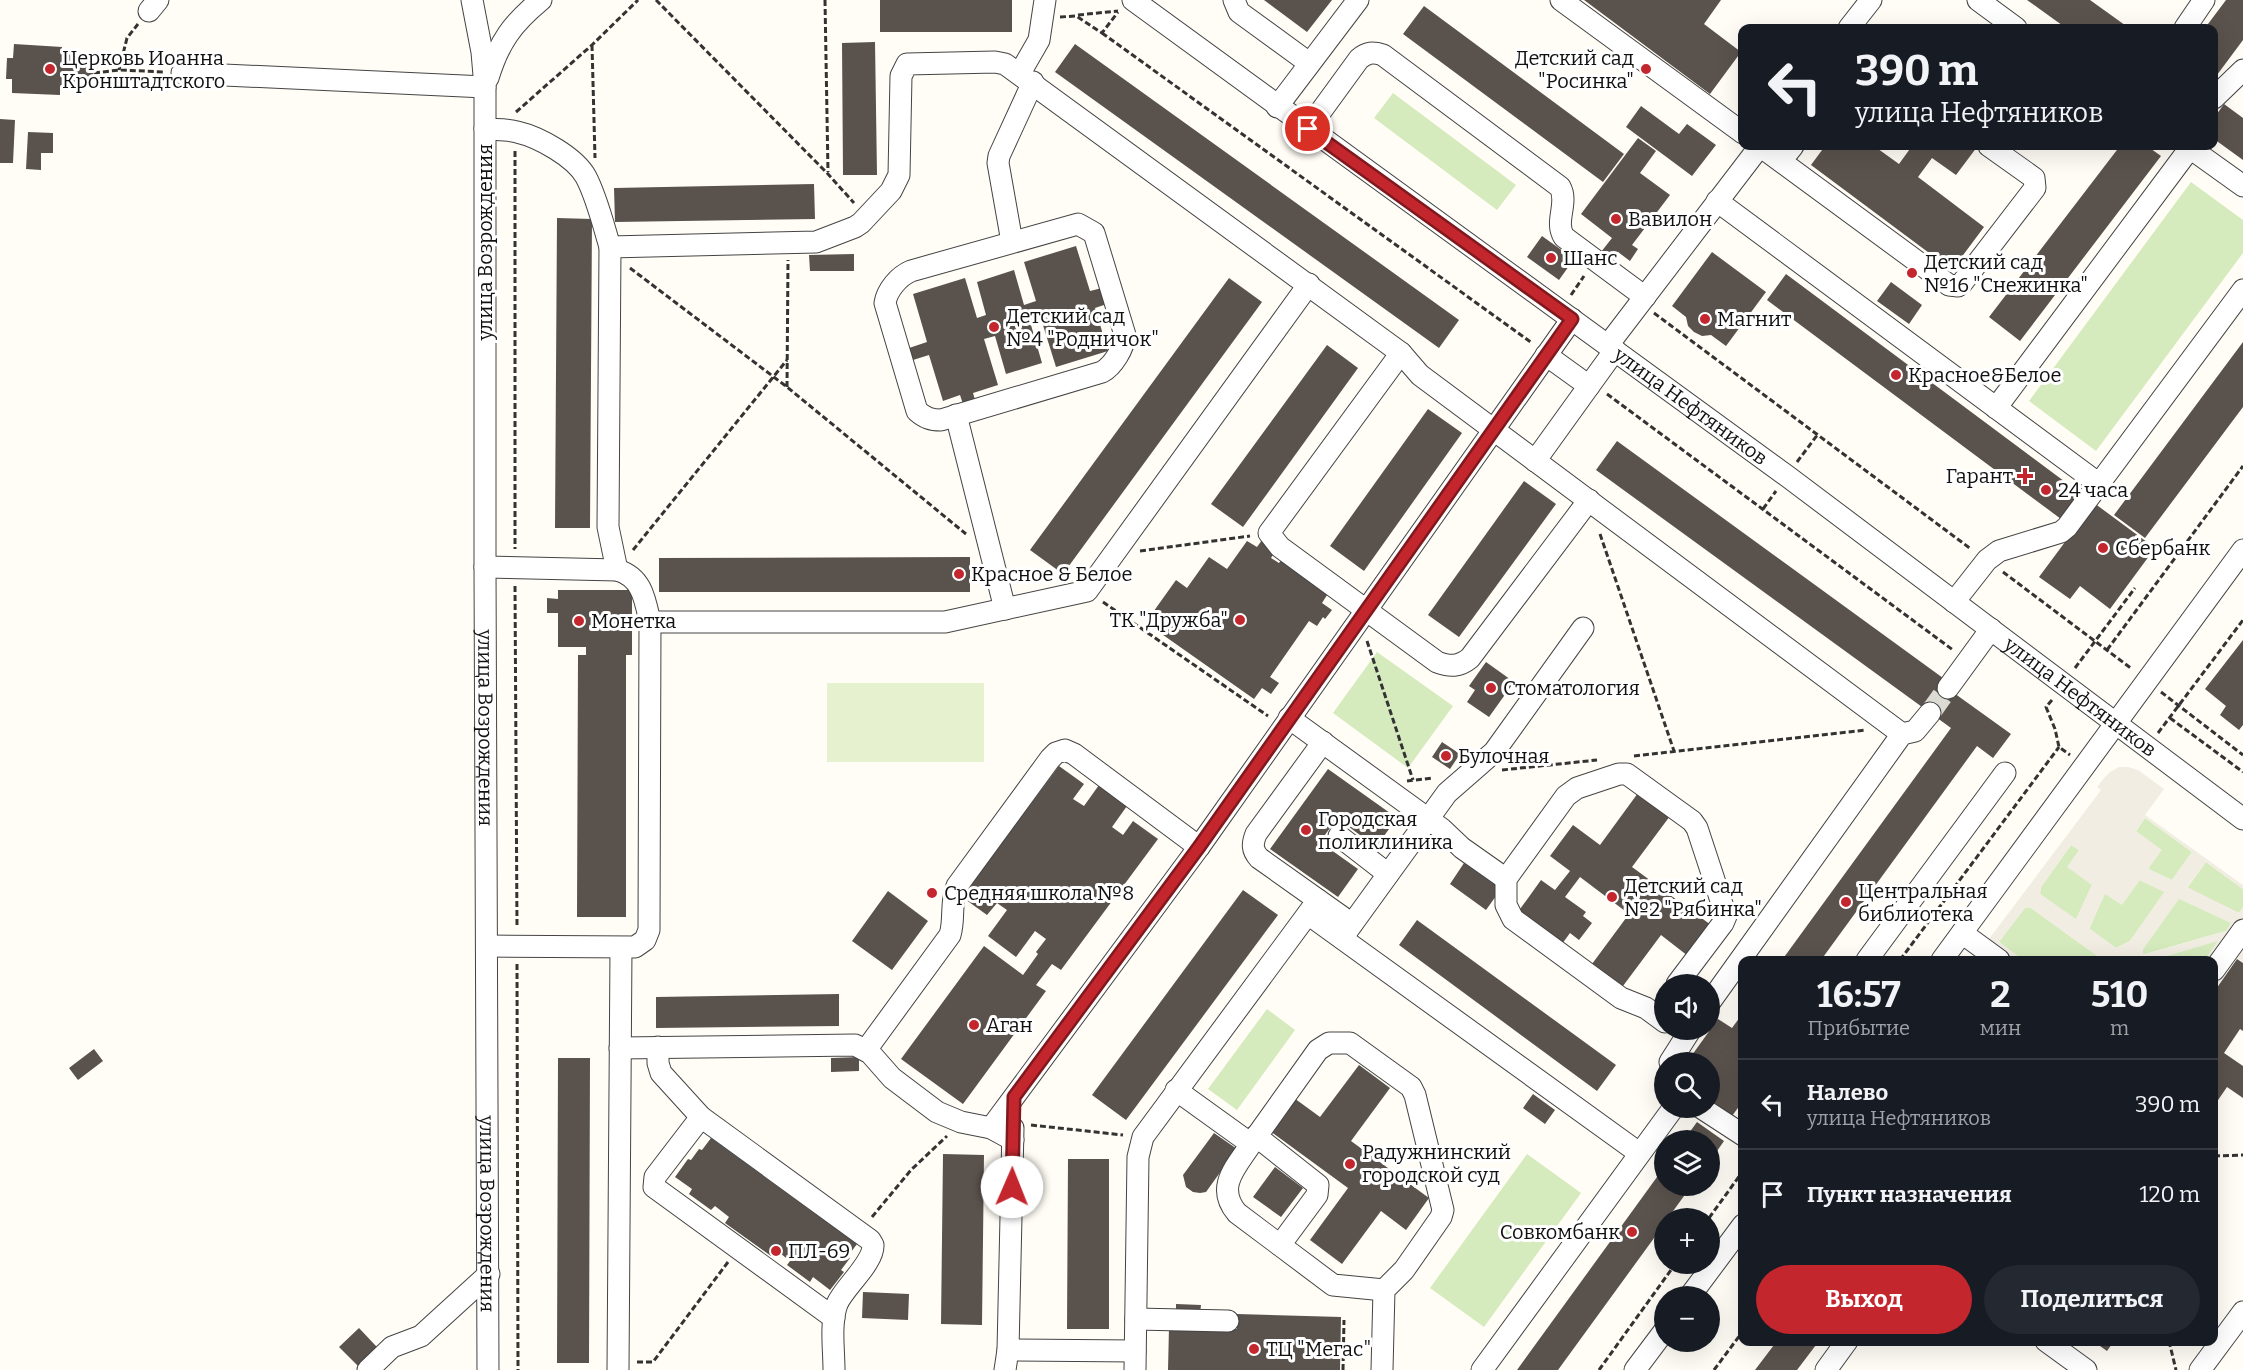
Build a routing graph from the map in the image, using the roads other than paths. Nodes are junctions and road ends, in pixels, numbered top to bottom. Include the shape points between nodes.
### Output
1 (472, 0) edge
2 (514, 0) edge
3 (519, 0) edge
4 (541, 0) edge
5 (1234, 0) edge
6 (1358, 0) edge
7 (1561, 0) edge
8 (1871, 0) edge
9 (1978, 0) edge
10 (2204, 0) edge
11 (1128, 4) edge
12 (1044, 9) edge
13 (1852, 24) edge
14 (2011, 24) edge
15 (2188, 24) edge
16 (1309, 63) junction
17 (2243, 70) edge
18 (182, 73) road end
19 (1026, 78) junction
20 (485, 87) junction
21 (2218, 94) edge
22 (1277, 107) junction
23 (485, 129) junction
24 (1308, 129) junction
25 (1738, 129) edge
26 (1757, 150) edge
27 (1995, 150) edge
28 (2188, 150) edge
29 (2194, 150) edge
30 (1787, 153) edge
31 (2243, 186) edge
32 (1717, 201) junction
33 (1012, 242) junction
34 (610, 250) junction
35 (1309, 284) junction
36 (2243, 290) edge
37 (1644, 297) junction
38 (1572, 319) junction
39 (1612, 347) junction
40 (1401, 353) junction
41 (1546, 355) junction
42 (1589, 386) junction
43 (1996, 408) junction
44 (956, 415) junction
45 (1494, 430) junction
46 (1535, 461) junction
47 (2099, 484) junction
48 (1588, 500) junction
49 (2243, 550) edge
50 (485, 567) junction
51 (617, 570) junction
52 (1954, 602) junction
53 (1005, 609) junction
54 (1362, 614) junction
55 (650, 622) junction
56 (1583, 628) dead end
57 (1991, 629) junction
58 (1948, 688) tunnel mouth
59 (1930, 713) tunnel mouth
60 (1286, 722) junction
61 (2116, 724) junction
62 (1902, 734) junction
63 (1323, 742) junction
64 (2005, 773) dead end
65 (1426, 817) junction
66 (2243, 819) edge
67 (1339, 836) dead end
68 (1199, 847) junction
69 (1389, 874) junction
70 (1506, 879) junction
71 (1313, 907) junction
72 (2243, 930) edge
73 (1347, 931) junction
74 (1962, 933) junction
75 (487, 946) junction
76 (621, 948) junction
77 (1743, 956) edge
78 (1870, 956) edge
79 (1945, 956) edge
80 (1994, 956) edge
81 (1738, 963) edge
82 (2218, 964) edge
83 (1685, 974) edge
84 (1720, 988) edge
85 (1654, 1010) edge
86 (658, 1047) junction
87 (620, 1048) junction
88 (866, 1050) junction
89 (1176, 1090) junction
90 (1014, 1097) junction
91 (701, 1117) junction
92 (1666, 1118) edge
93 (1718, 1118) edge
94 (991, 1128) junction
95 (1738, 1130) edge
96 (1013, 1132) junction
97 (1254, 1140) junction
98 (1639, 1153) junction
99 (1738, 1232) edge
100 (1280, 1245) junction
101 (489, 1274) junction
102 (1697, 1286) edge
103 (1384, 1290) junction
104 (2243, 1312) edge
105 (834, 1318) junction
106 (1136, 1319) junction
107 (1228, 1321) dead end
108 (1654, 1345) edge
109 (1843, 1346) edge
110 (2053, 1346) edge
111 (2218, 1346) edge
112 (2218, 1346) edge
113 (1007, 1360) edge
114 (1135, 1360) edge
115 (618, 1366) edge
116 (368, 1370) edge
117 (488, 1370) edge
118 (834, 1370) edge
119 (1382, 1370) edge
120 (1482, 1370) edge
121 (1635, 1370) edge
122 (1826, 1370) edge
123 (2086, 1370) edge
124 (2200, 1370) edge

1 - 20 street
2 - 3 street
4 - 20 street via 508,32
5 - 16 street via 1239,12
6 - 16 street
7 - 25 street
8 - 13 street
9 - 14 street
10 - 15 street
11 - 22 street, улица Нефтяников
12 - 19 street
16 - 22 street
17 - 21 street
18 - 20 street
19 - 33 street via 998,163
19 - 34 street via 995,62 906,64 901,76 899,175 891,191 855,227 816,242
19 - 35 street
20 - 23 street, улица Возрождения
22 - 24 street, улица Нефтяников
23 - 34 street via 515,131 557,150 579,166 593,195
23 - 50 street, улица Возрождения
24 - 37 street via 1359,59 1374,52 1383,55 1560,187 1564,198 1560,223 1564,237
24 - 38 street, улица Нефтяников
26 - 32 street
27 - 30 street via 2034,178 2036,188 1962,283 1954,286
28 - 43 street
29 - 31 street
32 - 37 street
32 - 43 street
33 - 44 street via 906,273 887,294 886,308 917,411 933,420
33 - 44 street via 1071,225 1090,229 1125,335 1124,344 1102,372
34 - 51 street via 608,527
35 - 40 street
35 - 53 street via 1087,591
36 - 47 street
37 - 39 street
38 - 39 street, улица Нефтяников
38 - 41 street
39 - 42 street
39 - 52 street, улица Нефтяников
40 - 45 street via 1420,375
40 - 54 street via 1269,533 1280,547
41 - 42 street
41 - 45 street
42 - 46 street
43 - 47 street
44 - 53 street
45 - 46 street
45 - 54 street
46 - 48 street
47 - 52 street via 2061,532 2007,547 1987,560
48 - 54 street via 1464,663 1446,666 1437,662
48 - 62 street
49 - 61 street
50 - 51 street
50 - 75 street, улица Возрождения
51 - 55 street via 638,582
52 - 57 street, улица Нефтяников
53 - 55 street via 945,622
54 - 60 street
55 - 76 street via 649,930 645,940 635,947
56 - 65 street via 1494,752 1452,787
57 - 58 street
57 - 61 street, улица Нефтяников
59 - 62 street via 1915,731
60 - 63 street
60 - 68 street
61 - 66 street, улица Нефтяников
61 - 74 street
62 - 77 street
63 - 65 street
63 - 71 street via 1252,842 1259,858
64 - 78 street
65 - 69 street
65 - 70 street
67 - 69 street
68 - 88 street via 1074,754 1065,750 1056,753 957,886 950,935
68 - 90 street
69 - 73 street
70 - 83 street via 1571,791 1619,774 1634,777 1697,828 1725,910 1723,923
70 - 85 street via 1506,905 1513,919 1622,998
71 - 73 street
71 - 89 street
72 - 82 street
73 - 98 street
74 - 79 street
74 - 80 street
75 - 76 street
75 - 101 street, улица Возрождения
76 - 87 street
81 - 84 street
86 - 87 street
86 - 88 street via 855,1046
86 - 91 street via 661,1073
87 - 115 street
88 - 94 street via 892,1078 937,1112
89 - 97 street
89 - 106 street via 1143,1137 1138,1157
90 - 94 street
90 - 96 street
91 - 105 street via 870,1240 870,1256 840,1299
91 - 105 street via 655,1178 654,1187
92 - 98 street
93 - 95 street
94 - 96 street
96 - 113 street
97 - 100 street via 1231,1175 1226,1194 1238,1213
97 - 100 street via 1318,1185 1317,1195
97 - 103 street via 1318,1050 1329,1043 1350,1043 1411,1088 1443,1210 1404,1270
98 - 120 street
99 - 102 street
100 - 103 street via 1333,1285
101 - 116 street via 421,1336 392,1347
101 - 117 street, улица Возрождения
103 - 119 street
104 - 112 street
105 - 118 street
106 - 107 street
106 - 114 street
108 - 121 street
109 - 122 street
110 - 123 street
111 - 124 street
113 - 114 street

